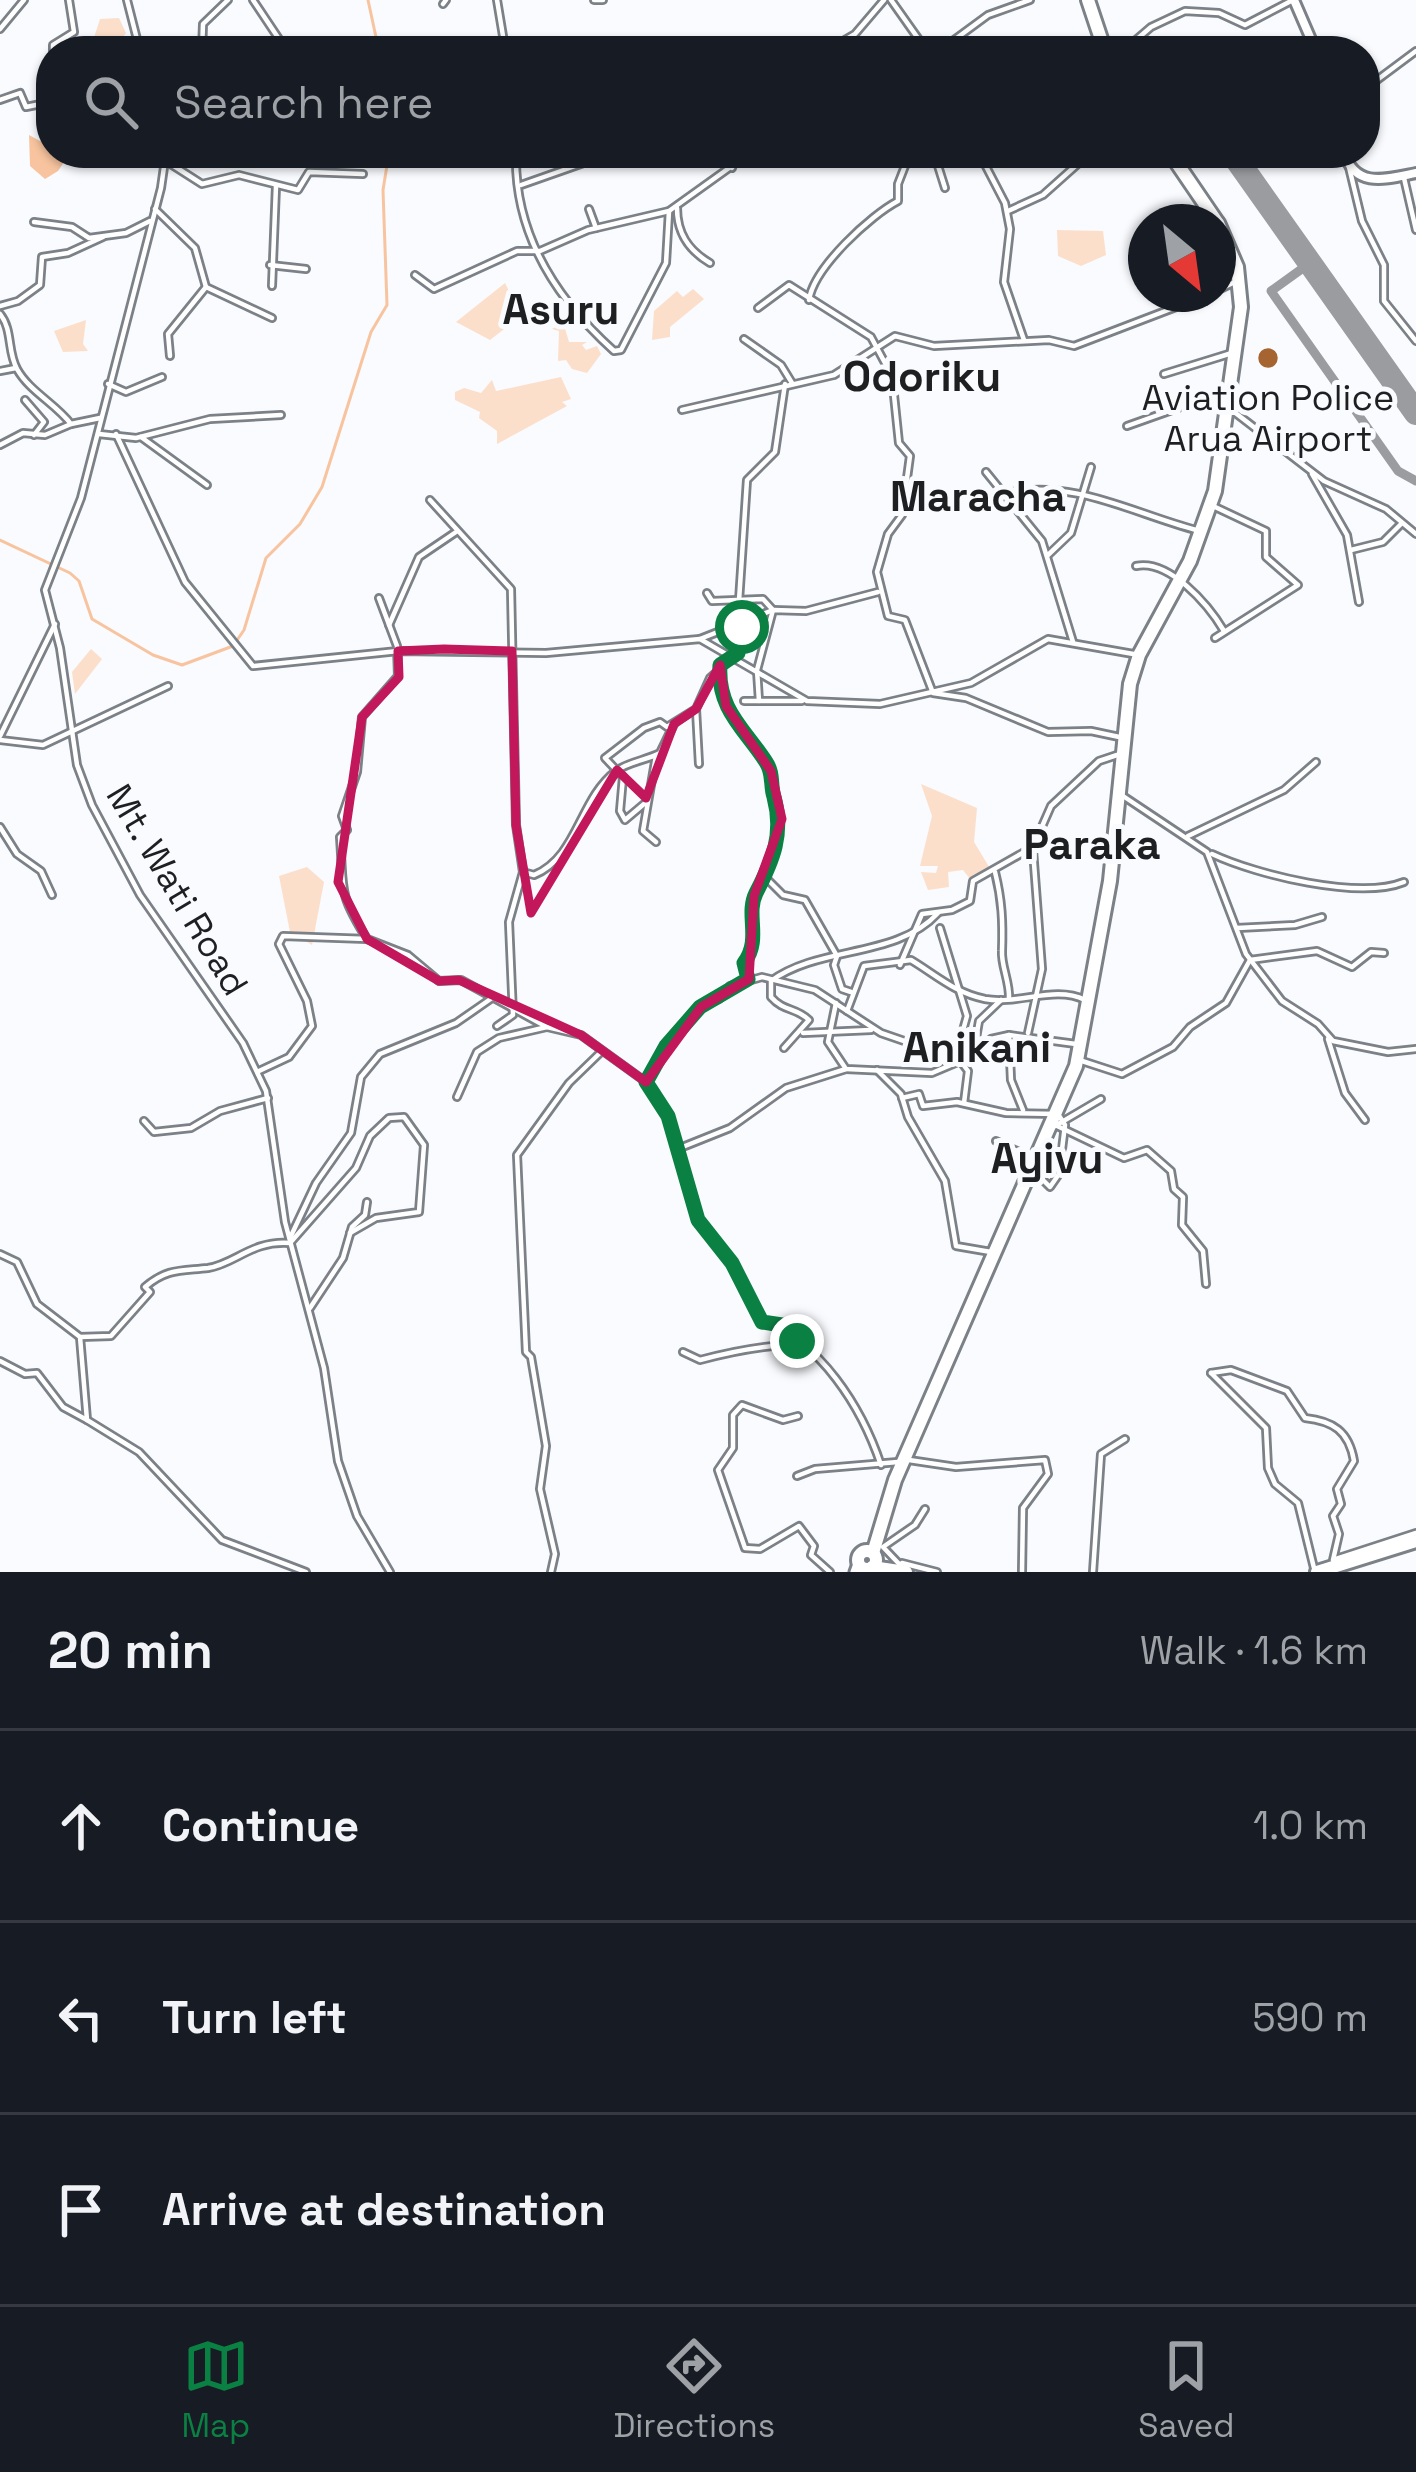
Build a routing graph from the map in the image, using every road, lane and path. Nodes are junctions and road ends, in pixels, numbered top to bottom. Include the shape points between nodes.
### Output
1 (13, 0) edge
2 (24, 0) edge
3 (69, 0) edge
4 (127, 0) edge
5 (228, 0) edge
6 (253, 0) edge
7 (497, 0) edge
8 (594, 0) edge
9 (603, 0) edge
10 (887, 0) edge
11 (1030, 0) edge
12 (1088, 0) edge
13 (1294, 0) edge
14 (12, 9) junction
15 (0, 29) edge
16 (68, 36) edge
17 (136, 36) edge
18 (203, 36) edge
19 (277, 36) edge
20 (503, 36) edge
21 (852, 36) edge
22 (915, 36) edge
23 (960, 36) edge
24 (1100, 36) edge
25 (1145, 36) edge
26 (1310, 36) edge
27 (1416, 51) edge
28 (1380, 78) edge
29 (0, 100) edge
30 (36, 105) edge
31 (164, 168) edge
32 (181, 168) edge
33 (518, 168) edge
34 (563, 168) edge
35 (731, 168) edge
36 (904, 168) edge
37 (939, 168) edge
38 (986, 168) edge
39 (1073, 168) edge
40 (1180, 168) edge
41 (1349, 168) edge
42 (1352, 168) edge
43 (1416, 173) edge
44 (363, 175) dead end
45 (1403, 176) junction
46 (521, 185) junction
47 (276, 187) junction
48 (945, 188) dead end
49 (1205, 204) edge
50 (677, 208) junction
51 (155, 209) junction
52 (589, 209) dead end
53 (669, 211) junction
54 (1006, 212) junction
55 (150, 221) junction
56 (34, 222) dead end
57 (596, 228) junction
58 (1416, 230) edge
59 (103, 237) junction
60 (535, 251) junction
61 (710, 263) dead end
62 (270, 265) junction
63 (306, 269) dead end
64 (1236, 270) edge
65 (415, 274) dead end
66 (1240, 280) junction
67 (1236, 282) edge
68 (272, 286) dead end
69 (206, 287) junction
70 (809, 300) junction
71 (758, 308) dead end
72 (0, 310) edge
73 (1164, 312) edge
74 (272, 318) dead end
75 (744, 339) dead end
76 (1024, 341) junction
77 (1416, 341) edge
78 (877, 348) junction
79 (1237, 352) junction
80 (170, 356) dead end
81 (16, 368) junction
82 (0, 371) edge
83 (1164, 374) dead end
84 (162, 377) dead end
85 (108, 384) junction
86 (789, 384) junction
87 (26, 400) dead end
88 (1229, 405) junction
89 (682, 410) dead end
90 (281, 415) dead end
91 (100, 418) junction
92 (71, 424) junction
93 (1127, 426) dead end
94 (97, 434) junction
95 (116, 434) junction
96 (34, 435) junction
97 (141, 437) junction
98 (0, 445) edge
99 (1090, 467) dead end
100 (1310, 469) junction
101 (986, 472) dead end
102 (207, 485) dead end
103 (1084, 492) junction
104 (1007, 493) junction
105 (430, 500) dead end
106 (1211, 505) junction
107 (1402, 523) junction
108 (457, 532) junction
109 (1202, 532) junction
110 (1416, 534) edge
111 (1350, 550) junction
112 (1048, 555) junction
113 (1136, 566) dead end
114 (1180, 581) junction
115 (880, 590) junction
116 (707, 593) dead end
117 (379, 598) dead end
118 (739, 599) junction
119 (1359, 602) dead end
120 (772, 610) junction
121 (744, 623) junction
122 (55, 624) junction
123 (389, 625) junction
124 (1224, 631) junction
125 (1215, 638) dead end
126 (700, 639) junction
127 (1073, 642) junction
128 (398, 651) junction
129 (512, 651) junction
130 (732, 656) junction
131 (1139, 656) junction
132 (720, 665) junction
133 (757, 670) junction
134 (168, 686) dead end
135 (933, 693) junction
136 (744, 701) dead end
137 (759, 701) junction
138 (807, 701) junction
139 (696, 709) junction
140 (674, 724) junction
141 (73, 732) junction
142 (0, 738) edge
143 (1124, 738) junction
144 (1123, 755) junction
145 (656, 756) junction
146 (1316, 762) dead end
147 (699, 764) dead end
148 (617, 770) junction
149 (1119, 794) junction
150 (644, 804) junction
151 (0, 827) edge
152 (1186, 838) junction
153 (656, 842) dead end
154 (1033, 847) junction
155 (1207, 852) junction
156 (994, 870) junction
157 (523, 872) junction
158 (766, 879) junction
159 (973, 881) junction
160 (1404, 882) dead end
161 (964, 885) dead end
162 (52, 895) dead end
163 (938, 913) junction
164 (1322, 916) dead end
165 (940, 928) dead end
166 (1237, 928) junction
167 (910, 937) junction
168 (368, 939) junction
169 (1384, 953) dead end
170 (837, 956) junction
171 (1250, 960) junction
172 (900, 965) junction
173 (748, 979) junction
174 (771, 981) junction
175 (851, 992) junction
176 (963, 992) junction
177 (1034, 994) junction
178 (492, 998) junction
179 (1005, 1000) junction
180 (1090, 1002) junction
181 (836, 1003) junction
182 (512, 1006) junction
183 (847, 1011) junction
184 (497, 1026) dead end
185 (547, 1027) junction
186 (873, 1028) junction
187 (828, 1030) junction
188 (803, 1033) junction
189 (1028, 1034) junction
190 (1009, 1035) junction
191 (1328, 1037) junction
192 (975, 1047) junction
193 (784, 1048) dead end
194 (1415, 1048) edge
195 (602, 1052) junction
196 (1080, 1052) junction
197 (959, 1057) junction
198 (846, 1069) junction
199 (877, 1070) junction
200 (258, 1072) junction
201 (646, 1082) junction
202 (457, 1097) dead end
203 (268, 1098) junction
204 (902, 1098) junction
205 (1101, 1099) dead end
206 (964, 1103) junction
207 (1024, 1113) junction
208 (1365, 1120) dead end
209 (144, 1121) dead end
210 (1059, 1123) junction
211 (996, 1141) dead end
212 (679, 1149) junction
213 (1034, 1164) junction
214 (367, 1202) dead end
215 (350, 1233) junction
216 (290, 1241) junction
217 (994, 1252) junction
218 (0, 1254) edge
219 (1206, 1284) dead end
220 (310, 1308) junction
221 (80, 1337) junction
222 (800, 1344) junction
223 (683, 1352) dead end
224 (0, 1361) edge
225 (798, 1416) dead end
226 (87, 1420) junction
227 (1125, 1439) dead end
228 (903, 1461) junction
229 (881, 1465) junction
230 (797, 1476) dead end
231 (925, 1509) dead end
232 (883, 1536) junction
233 (1416, 1537) edge
234 (869, 1565) edge
235 (1334, 1568) edge
236 (901, 1569) edge
237 (306, 1572) edge
238 (390, 1572) edge
239 (551, 1572) edge
240 (830, 1572) edge
241 (937, 1572) edge
242 (1022, 1572) edge
243 (1093, 1572) edge
244 (1316, 1572) edge

1 - 14 street
2 - 14 street
3 - 16 street via 74,32
4 - 17 street
5 - 18 street via 205,20
6 - 19 street
7 - 20 street
8 - 9 street
10 - 21 street
10 - 22 street
11 - 23 street
12 - 24 main road
13 - 25 street via 1245,25 1219,13 1180,12
13 - 26 street
14 - 15 street
27 - 28 street
29 - 30 street via 20,92 26,107
31 - 51 street, Mt. Wati Road
32 - 47 street via 202,184 239,175
33 - 46 street
34 - 46 street
35 - 50 street
36 - 70 street via 898,201 872,213 817,275
37 - 48 street
38 - 54 street
39 - 54 street via 1043,195
40 - 49 main road
41 - 77 street via 1384,265 1384,301
42 - 45 street via 1370,180
43 - 45 street
44 - 47 street via 312,171 298,190
45 - 58 street
46 - 60 street via 523,225
47 - 62 street
50 - 53 street
50 - 61 street via 689,248
51 - 55 street, Mt. Wati Road
51 - 69 street via 195,248
52 - 57 street
53 - 57 street
53 - 60 street via 665,263 620,352 580,315
54 - 76 street via 1004,282
55 - 59 street
55 - 85 street, Mt. Wati Road
56 - 59 street
57 - 60 street
59 - 72 street via 42,256 40,285
60 - 65 street via 434,289
62 - 63 street
62 - 68 street
64 - 66 main road
66 - 67 street
66 - 79 main road
69 - 74 street
69 - 80 street via 167,334
70 - 71 street via 788,285
70 - 78 street via 861,327
72 - 81 street
73 - 76 street via 1082,344
75 - 86 street via 781,365
76 - 78 street via 934,346 896,336
78 - 86 street via 835,375
78 - 115 street via 893,381 900,444 910,454 901,520 877,572
79 - 83 street
79 - 88 main road
81 - 82 street
81 - 92 street
84 - 85 street via 126,392
85 - 91 street, Mt. Wati Road
86 - 89 street
86 - 118 street via 775,452 747,480
87 - 96 street via 44,422
88 - 93 street via 1189,404
88 - 100 street
88 - 106 main road
90 - 97 street via 210,419
91 - 92 street
91 - 94 street, Mt. Wati Road
92 - 96 street
94 - 95 street
94 - 122 street, Mt. Wati Road via 77,511 45,582
95 - 97 street
95 - 128 street via 185,582 253,666
96 - 98 street
97 - 102 street
99 - 103 street
100 - 107 street
100 - 111 street
101 - 104 street
103 - 104 street
103 - 109 street
103 - 112 street via 1071,533
104 - 112 street
105 - 108 street
106 - 109 main road
106 - 124 street via 1266,531 1265,555 1298,585
107 - 110 street
107 - 111 street via 1383,542
108 - 123 street via 418,556
108 - 129 street via 511,588
109 - 114 main road
111 - 119 street
112 - 127 street
113 - 114 street via 1154,565
114 - 124 street
114 - 131 main road
115 - 120 street via 806,611
115 - 135 street via 888,616 902,616 909,627
116 - 118 street via 712,601
117 - 123 street
118 - 120 street via 763,599
118 - 121 street
120 - 121 street
120 - 133 street
121 - 126 street
121 - 130 street
122 - 141 street, Mt. Wati Road
122 - 142 street
123 - 128 street
124 - 125 street
126 - 129 street
126 - 130 street
127 - 131 street
127 - 135 street via 1038,643 1004,668
128 - 129 street
128 - 168 street via 398,676 362,717 342,816 338,882
129 - 157 street
130 - 132 street
130 - 133 street
131 - 143 main road
132 - 139 street
132 - 158 street via 726,706 771,771 781,815
133 - 137 street
133 - 138 street
134 - 141 street
135 - 138 street via 880,704
135 - 143 street via 1048,732
136 - 137 street
137 - 138 street
139 - 140 street
139 - 147 street
140 - 145 street
140 - 148 street via 644,728 611,751 605,760
141 - 142 street via 35,746
141 - 200 street, Mt. Wati Road via 83,784 110,842
143 - 144 main road
144 - 149 main road
144 - 154 street via 1101,759 1051,806
145 - 148 street
145 - 150 street
146 - 152 street via 1284,790
148 - 150 street via 625,820
148 - 157 street via 558,861
149 - 152 street
149 - 180 main road
150 - 153 street via 643,832
151 - 162 street
152 - 155 street
154 - 156 street
154 - 177 street via 1042,969
155 - 160 street via 1287,880 1383,891
155 - 166 street
156 - 159 street
156 - 179 street via 1006,925 1001,956 1010,970
157 - 182 street via 508,929
158 - 170 street via 783,895 805,900
158 - 173 street via 754,896
159 - 161 street
159 - 163 street via 972,898
163 - 167 street
163 - 167 street via 922,914
164 - 166 street
165 - 176 street
166 - 171 street
167 - 170 street
167 - 172 street
168 - 178 street via 408,955 439,981 460,980
168 - 200 street via 280,937 312,1025 289,1057
169 - 171 street via 1371,952 1352,967 1317,951
170 - 174 street
170 - 175 street via 842,988
171 - 191 street via 1274,994
171 - 196 street via 1226,1003 1173,1047 1122,1074
172 - 175 street via 864,966
172 - 176 street via 911,960
173 - 174 street
173 - 201 street via 700,1007
174 - 181 street
174 - 188 street via 778,1005 809,1021
175 - 183 street
176 - 179 street
176 - 197 street
177 - 179 street
177 - 180 street
177 - 189 street
178 - 182 street
178 - 216 street via 456,1023 380,1054 362,1076 351,1133
179 - 192 street via 979,1021
180 - 196 main road
181 - 183 street
181 - 187 street
182 - 184 street via 513,1015
182 - 185 street
183 - 186 street
185 - 195 street via 580,1035
185 - 202 street via 477,1052
186 - 187 street
186 - 197 street
187 - 188 street
187 - 198 street
188 - 193 street
189 - 190 street
189 - 196 street
190 - 192 street
190 - 207 street via 1011,1080
191 - 194 street via 1388,1052
191 - 208 street via 1346,1093
192 - 197 street
195 - 201 street
195 - 239 street via 517,1155 526,1352 546,1446 540,1489 555,1554
196 - 210 main road
197 - 199 street via 932,1072
197 - 206 street via 968,1071
198 - 199 street
198 - 212 street via 786,1088 730,1128
199 - 204 street
200 - 203 street, Mt. Wati Road
201 - 212 street
203 - 209 street via 188,1129 154,1132
203 - 216 street, Mt. Wati Road
204 - 206 street via 919,1094 923,1106
204 - 217 street via 945,1181 956,1246
205 - 210 street
206 - 207 street
207 - 210 street
210 - 213 main road
210 - 213 street via 1053,1186
210 - 219 street via 1124,1158 1144,1150 1162,1161 1183,1197 1182,1225 1203,1251
211 - 213 street
212 - 222 street via 698,1220 762,1322 786,1328
213 - 217 main road
214 - 215 street
215 - 216 street via 376,1218 418,1212 424,1144 404,1117 389,1118 370,1136 356,1168
215 - 220 street
216 - 220 street, Mt. Wati Road
216 - 221 street via 209,1268 165,1272 111,1336
217 - 228 main road
218 - 221 street via 17,1262 37,1304
220 - 238 street, Mt. Wati Road via 338,1461 357,1516
221 - 226 street
222 - 223 street via 700,1360
222 - 229 street via 860,1411
224 - 226 street via 37,1373 63,1406
225 - 240 street via 781,1420 742,1405 733,1415 734,1448 718,1470 745,1548 760,1549 799,1526 814,1546 811,1555
226 - 237 street via 139,1452 222,1540
227 - 243 street via 1101,1454
228 - 229 street
228 - 232 main road
228 - 242 street via 965,1467 1045,1460 1048,1474 1023,1508
229 - 230 street
231 - 232 street via 915,1525
232 - 234 main road
232 - 236 street via 884,1551
233 - 235 street
233 - 235 main road
234 - 236 main road
235 - 244 main road
235 - 244 street via 1337,1489 1354,1461 1348,1441 1332,1423 1305,1418 1287,1391 1231,1370 1211,1373 1266,1427 1268,1468 1298,1504
236 - 241 street

